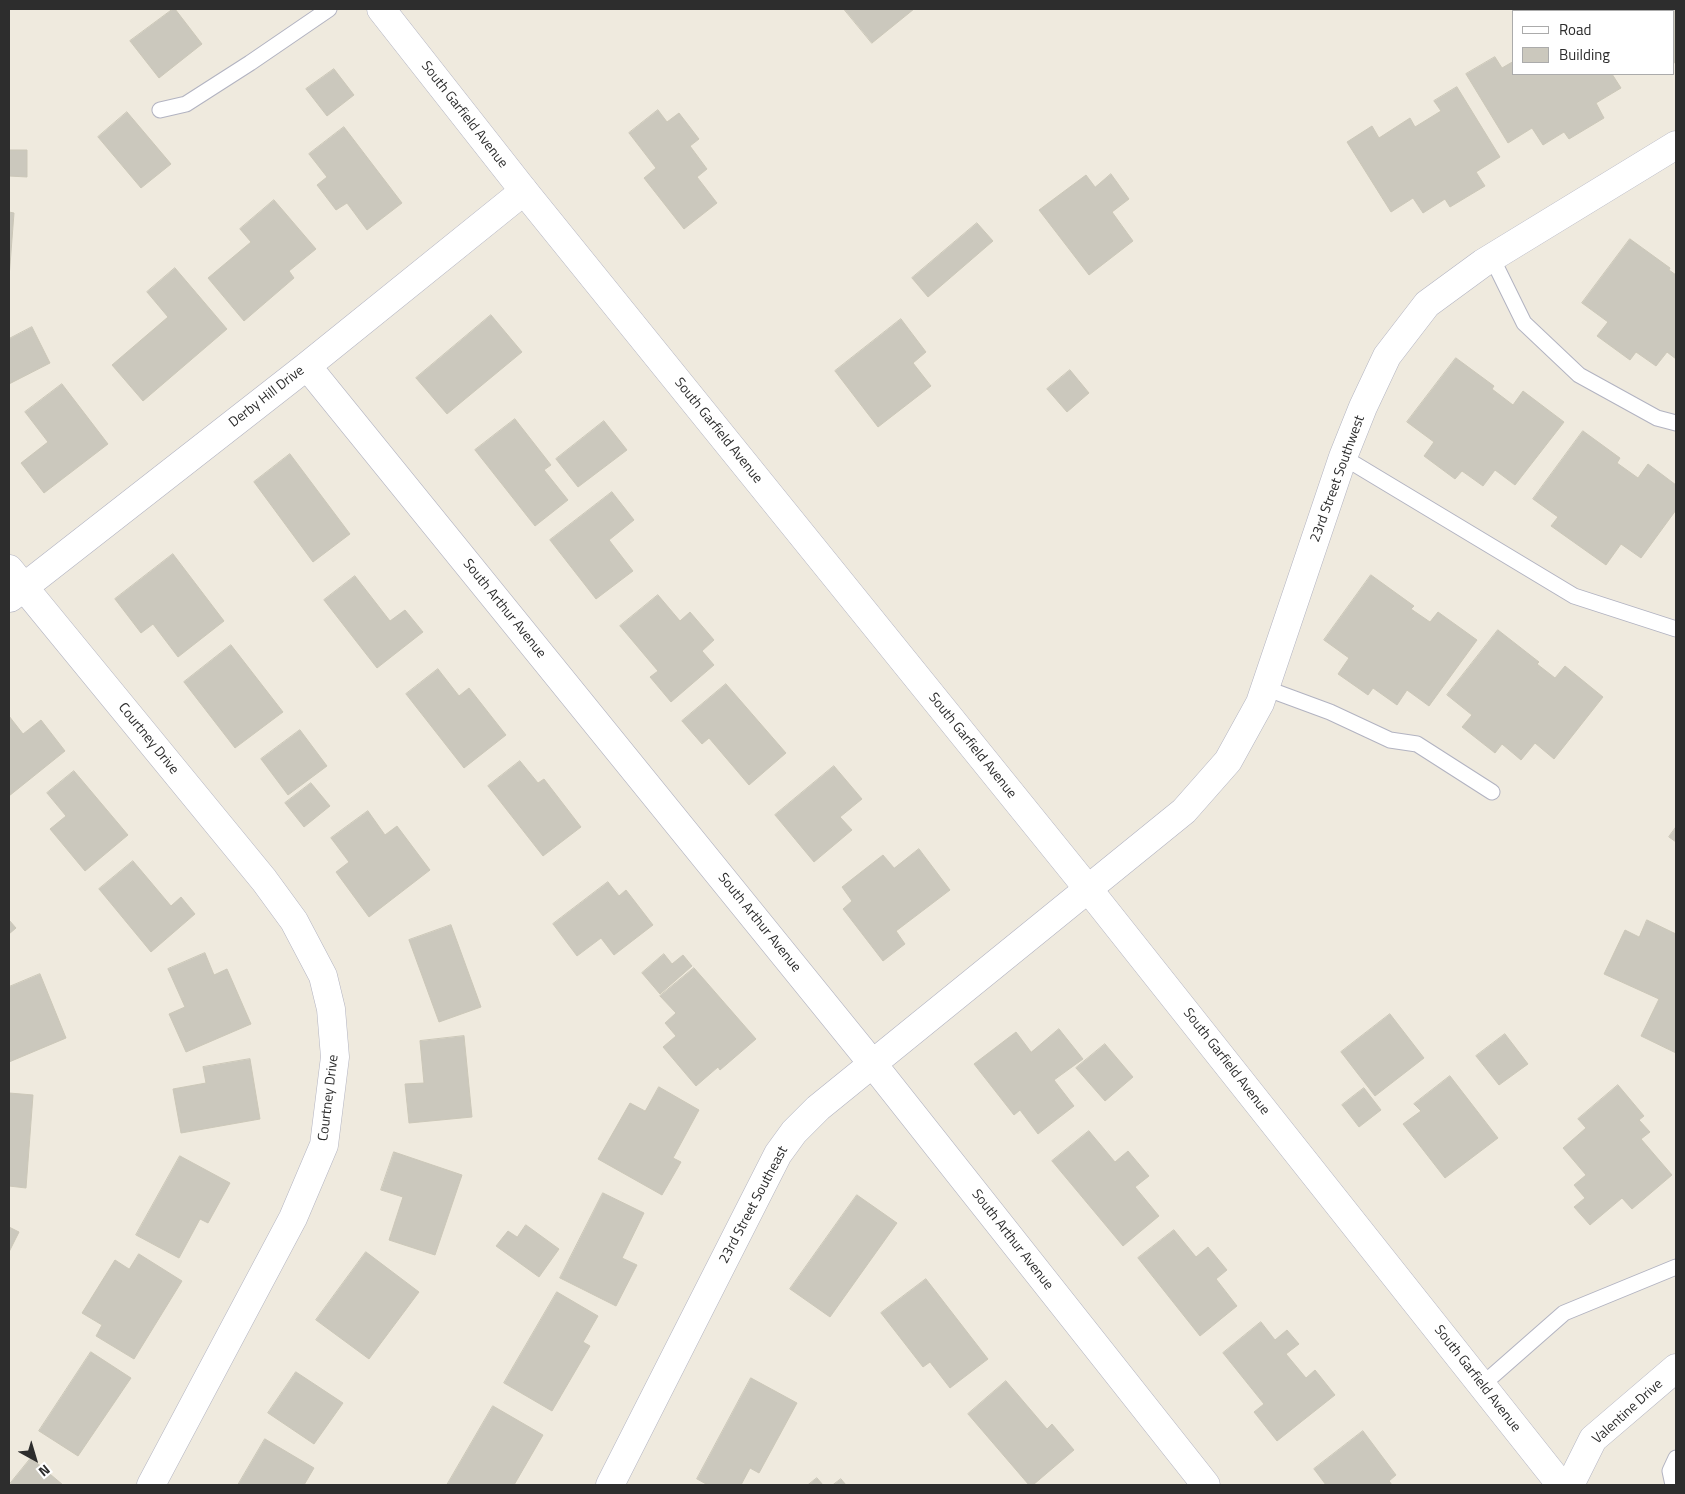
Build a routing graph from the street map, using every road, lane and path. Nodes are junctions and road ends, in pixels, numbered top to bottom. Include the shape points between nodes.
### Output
1 (329, 9) edge
2 (381, 9) edge
3 (160, 110) dead end
4 (1674, 150) edge
5 (524, 191) junction
6 (1492, 258) junction
7 (307, 366) junction
8 (1676, 423) edge
9 (1343, 457) junction
10 (13, 585) edge
11 (1676, 629) edge
12 (1265, 688) junction
13 (1492, 792) dead end
14 (1089, 890) junction
15 (872, 1063) junction
16 (1676, 1267) edge
17 (1676, 1368) edge
18 (1482, 1385) junction
19 (1676, 1458) edge
20 (151, 1485) edge
21 (610, 1485) edge
22 (1206, 1485) edge
23 (1561, 1485) edge
24 (1570, 1485) edge
25 (1673, 1485) edge

1 - 3 lane via 186,104
2 - 5 street, South Garfield Avenue
4 - 6 street, 23rd Street Southwest
5 - 7 street, Derby Hill Drive
5 - 14 street, South Garfield Avenue
6 - 8 lane via 1524,323 1579,375 1657,418
6 - 9 street, 23rd Street Southwest via 1427,304 1387,356
7 - 10 street, Derby Hill Drive
7 - 15 street, South Arthur Avenue
9 - 11 lane via 1574,596
9 - 12 street, 23rd Street Southwest
10 - 20 street, Courtney Drive via 264,880 289,914 323,976 331,1010 336,1057 324,1145 293,1218
12 - 13 lane via 1330,712 1390,740 1417,744
12 - 14 street, 23rd Street Southwest via 1228,761 1191,804
14 - 15 street, 23rd Street Southeast
14 - 18 street, South Garfield Avenue
15 - 21 street, 23rd Street Southeast via 818,1108 778,1154
15 - 22 street, South Arthur Avenue
16 - 18 lane via 1564,1313
17 - 24 street, Valentine Drive via 1593,1440
18 - 23 street, South Garfield Avenue
19 - 25 lane via 1670,1471

